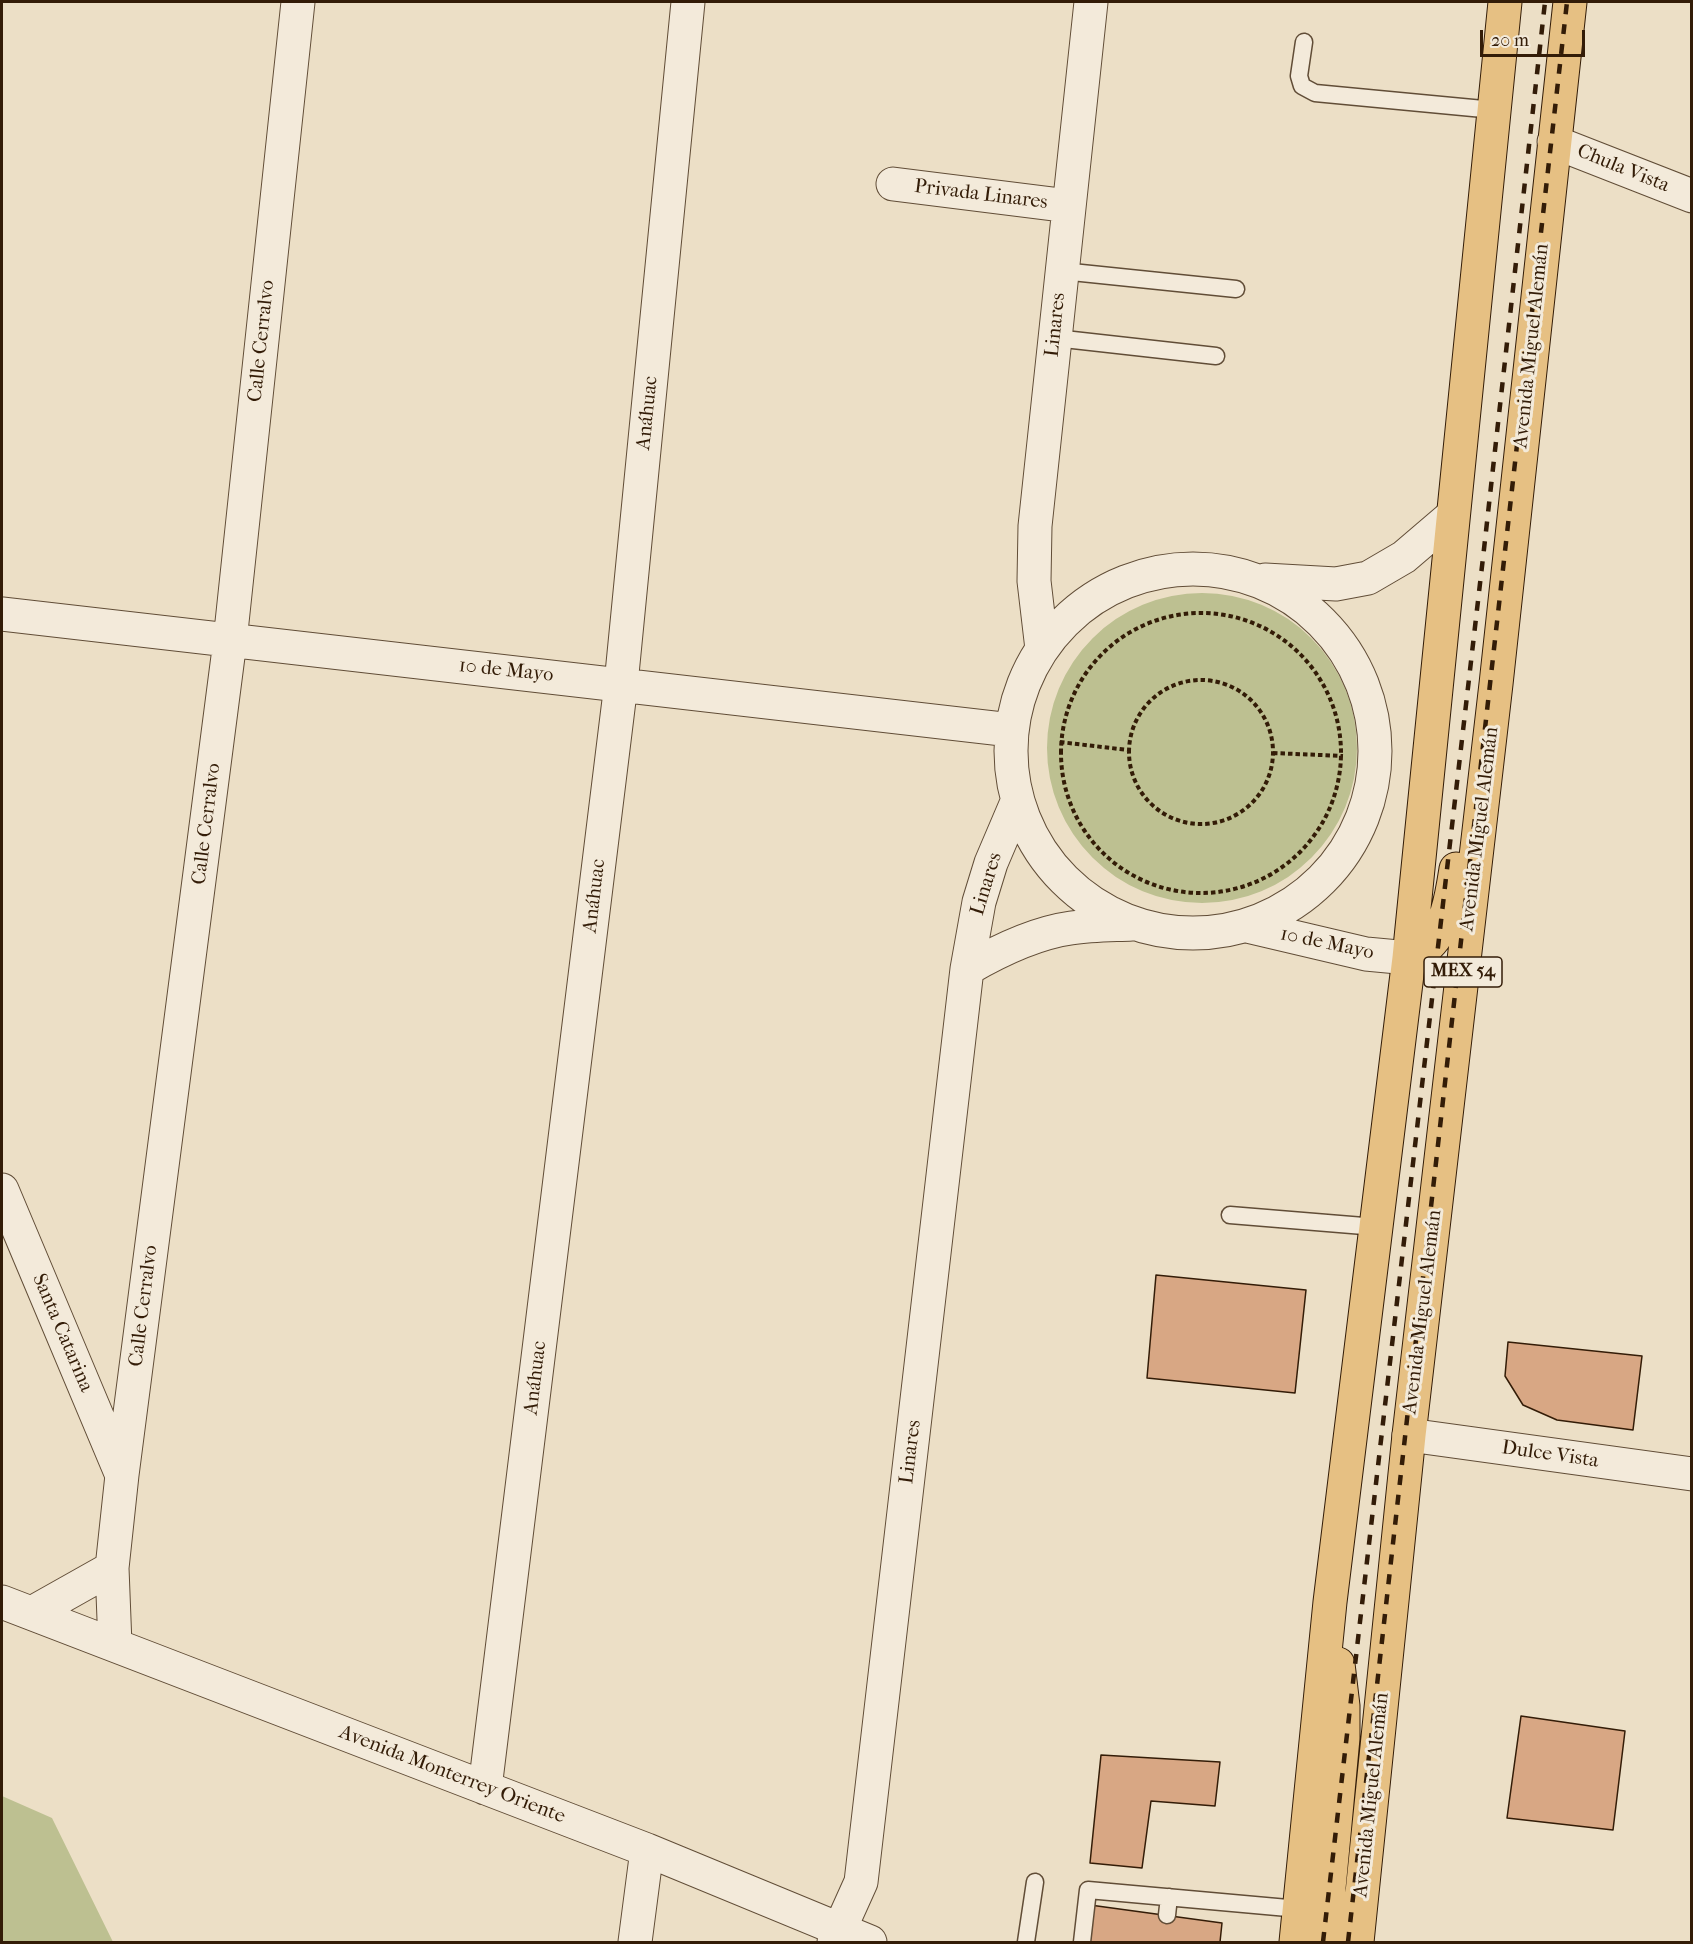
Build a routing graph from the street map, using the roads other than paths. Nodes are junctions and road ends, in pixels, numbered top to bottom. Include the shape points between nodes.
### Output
1 (298, 2) edge
2 (688, 2) edge
3 (1091, 2) edge
4 (1505, 2) edge
5 (1570, 2) edge
6 (1304, 42) dead end
7 (1494, 110) junction
8 (1554, 142) junction
9 (893, 184) dead end
10 (1692, 196) edge
11 (1069, 206) junction
12 (1062, 271) junction
13 (1236, 289) dead end
14 (1055, 338) junction
15 (1216, 356) dead end
16 (1452, 516) junction
17 (1262, 580) junction
18 (2, 614) edge
19 (230, 641) junction
20 (1042, 649) junction
21 (621, 684) junction
22 (1496, 684) junction
23 (1011, 730) junction
24 (1017, 802) junction
25 (1132, 924) junction
26 (1247, 926) junction
27 (1408, 958) junction
28 (967, 969) junction
29 (2, 1190) edge
30 (1230, 1215) dead end
31 (1376, 1227) junction
32 (1409, 1435) junction
33 (1692, 1474) edge
34 (122, 1476) junction
35 (112, 1568) junction
36 (2, 1602) edge
37 (1330, 1602) junction
38 (32, 1613) junction
39 (115, 1645) junction
40 (485, 1788) junction
41 (647, 1850) junction
42 (1035, 1881) dead end
43 (1169, 1897) junction
44 (1299, 1910) junction
45 (1167, 1915) dead end
46 (837, 1936) edge
47 (635, 1942) edge
48 (870, 1942) edge
49 (1026, 1942) edge
50 (1082, 1942) edge
51 (1296, 1942) edge
52 (1330, 1942) edge
53 (1357, 1942) edge

1 - 19 street, Calle Cerralvo
2 - 21 street, Anáhuac
3 - 11 street, Linares
4 - 7 highway, MEX 54
5 - 8 highway, Avenida Miguel Alemán / MEX 54
6 - 7 lane via 1299,76 1302,86 1314,93
7 - 16 highway, MEX 54
8 - 10 street, Chula Vista
8 - 22 highway, Avenida Miguel Alemán / MEX 54
9 - 11 street, Privada Linares
11 - 12 street, Linares
12 - 13 lane
12 - 14 street, Linares
14 - 15 lane
14 - 20 street, Linares via 1035,526 1034,581
16 - 17 street, 10 de Mayo via 1404,557 1368,578 1336,584
16 - 27 highway, MEX 54
17 - 20 street, 10 de Mayo via 1201,567 1140,575 1084,603
17 - 26 street, 10 de Mayo via 1310,609 1347,651 1370,702 1376,758 1365,813 1338,862 1298,901
18 - 19 street, 10 de Mayo
19 - 21 street, 10 de Mayo
19 - 34 street, Calle Cerralvo
20 - 23 street, 10 de Mayo via 1022,687
21 - 23 street, 10 de Mayo
21 - 40 street, Anáhuac
22 - 27 highway via 1475,740 1453,893 1437,935 1425,949
22 - 32 highway, Avenida Miguel Alemán / MEX 54
23 - 24 street, 10 de Mayo
24 - 25 street, 10 de Mayo via 1041,854 1082,897
24 - 28 street, Linares via 982,892
25 - 26 street, 10 de Mayo via 1189,934
25 - 28 street via 1071,928 1026,940
26 - 27 street, 10 de Mayo via 1366,954
27 - 31 highway, MEX 54
28 - 46 street, Linares via 861,1882
29 - 34 street, Santa Catarina
30 - 31 lane
31 - 37 highway, MEX 54
32 - 33 street, Dulce Vista
32 - 53 highway, Avenida Miguel Alemán / MEX 54
34 - 35 street, Calle Cerralvo
35 - 38 street
35 - 39 street, Calle Cerralvo
36 - 38 street, Avenida Monterrey Oriente
37 - 44 highway, MEX 54
37 - 52 highway via 1343,1738 1329,1888
38 - 39 street, Avenida Monterrey Oriente
39 - 40 street, Avenida Monterrey Oriente
40 - 41 street, Avenida Monterrey Oriente
41 - 46 street, Avenida Monterrey Oriente
41 - 47 street
42 - 49 lane
43 - 44 lane
43 - 45 lane
43 - 50 lane via 1088,1890
44 - 51 highway, MEX 54
46 - 48 street, Avenida Monterrey Oriente

